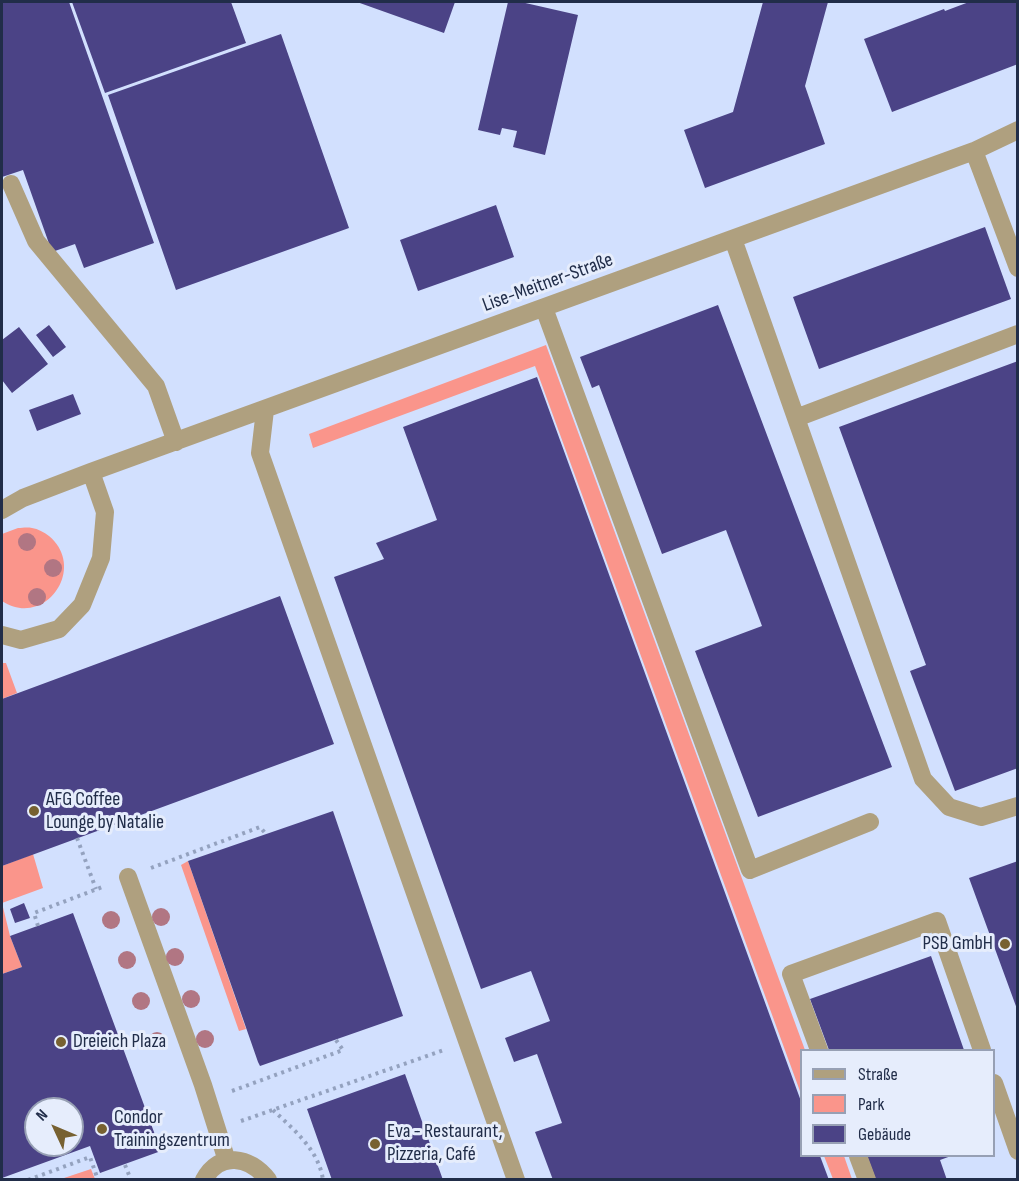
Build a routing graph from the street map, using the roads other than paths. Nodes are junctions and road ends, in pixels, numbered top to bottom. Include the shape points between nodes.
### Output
1 (1017, 130) edge
2 (974, 151) junction
3 (11, 184) dead end
4 (732, 239) junction
5 (1017, 268) edge
6 (544, 308) junction
7 (1017, 334) edge
8 (265, 410) junction
9 (796, 418) junction
10 (176, 442) junction
11 (91, 472) junction
12 (2, 510) edge
13 (2, 635) edge
14 (1017, 806) edge
15 (870, 822) dead end
16 (128, 877) dead end
17 (819, 1049) edge
18 (982, 1049) edge
19 (995, 1089) edge
20 (1017, 1151) edge
21 (859, 1157) edge
22 (227, 1161) junction
23 (204, 1179) edge
24 (268, 1179) edge
25 (516, 1179) edge
26 (867, 1179) edge

1 - 2 street, Lise-Meitner-Straße
2 - 4 street, Lise-Meitner-Straße
2 - 5 street
3 - 10 street via 36,241 156,386
4 - 6 street, Lise-Meitner-Straße
4 - 9 street
6 - 8 street, Lise-Meitner-Straße
6 - 15 street via 750,870
7 - 9 street
8 - 10 street, Lise-Meitner-Straße
8 - 25 street via 260,453
9 - 14 street via 923,779 949,807 960,811 981,817
10 - 11 street, Lise-Meitner-Straße
11 - 12 street, Lise-Meitner-Straße
11 - 13 street via 105,512 100,558 82,605 59,629 21,640
16 - 22 street
17 - 18 street via 791,974 937,921
19 - 20 street
21 - 26 street
22 - 23 street
22 - 24 street via 251,1163

